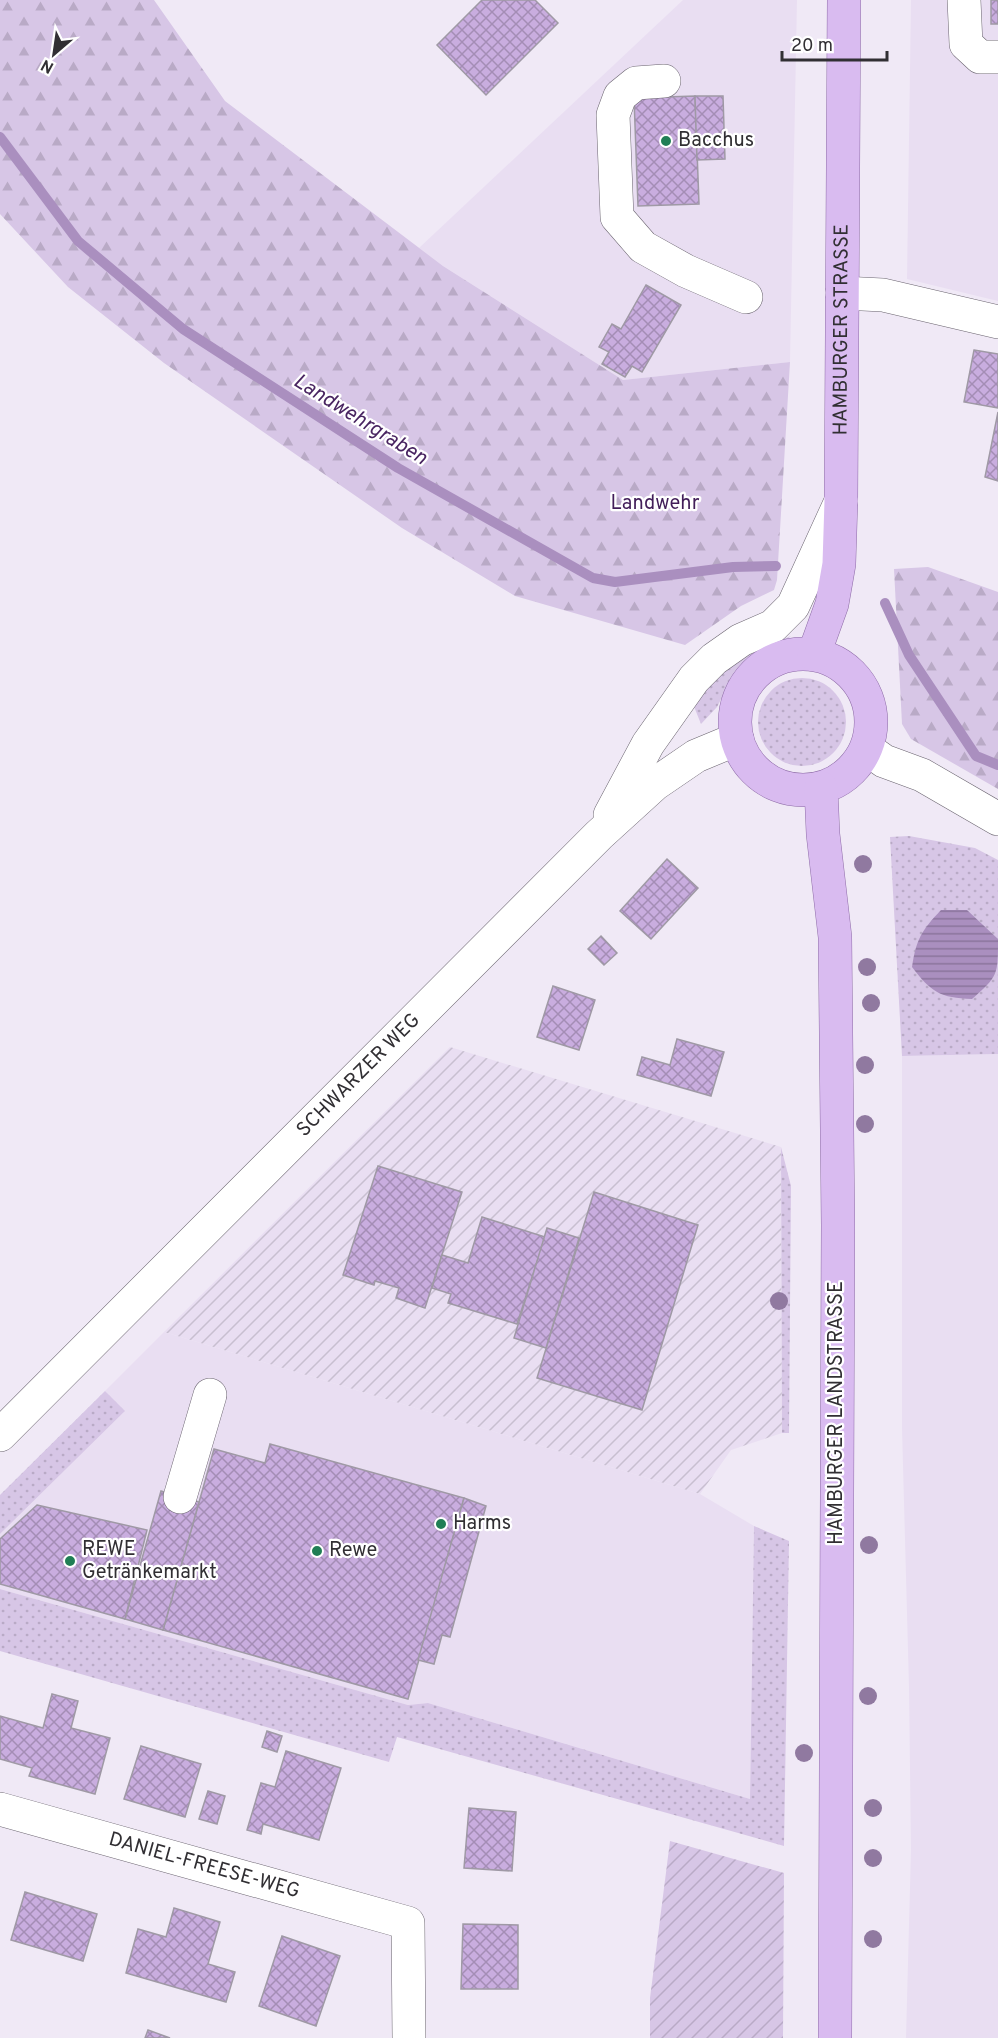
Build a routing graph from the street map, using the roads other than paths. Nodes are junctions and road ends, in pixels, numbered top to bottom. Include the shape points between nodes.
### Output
1 (844, 0) edge
2 (964, 0) edge
3 (998, 57) edge
4 (664, 81) dead end
5 (842, 293) junction
6 (746, 297) dead end
7 (998, 322) edge
8 (841, 501) junction
9 (814, 654) junction
10 (736, 739) junction
11 (867, 749) junction
12 (821, 788) junction
13 (998, 819) edge
14 (599, 835) junction
15 (210, 1395) dead end
16 (0, 1435) edge
17 (180, 1497) dead end
18 (0, 1809) edge
19 (409, 2038) edge
20 (835, 2038) edge

1 - 5 main road, HAMBURGER STRASSE
2 - 3 street via 966,44 980,57
4 - 6 street via 636,83 620,96 613,115 618,217 643,247
5 - 7 street via 883,295
5 - 8 main road, HAMBURGER STRASSE
8 - 9 main road, HAMBURGER STRASSE via 839,564 832,604
8 - 14 street via 794,606 773,626 741,640 714,659 694,679 648,744
9 - 10 main road via 792,654 770,661 753,675 740,694 735,716
9 - 11 main road via 843,666 860,682 870,703 872,727
10 - 12 main road via 745,759 778,786 799,790
10 - 14 street, SCHWARZER WEG via 696,756 655,784
11 - 12 main road via 856,767
11 - 13 street
12 - 20 main road, HAMBURGER LANDSTRASSE via 836,949
14 - 16 street, SCHWARZER WEG
15 - 17 street
18 - 19 street, DANIEL-FREESE-WEG via 408,1923

